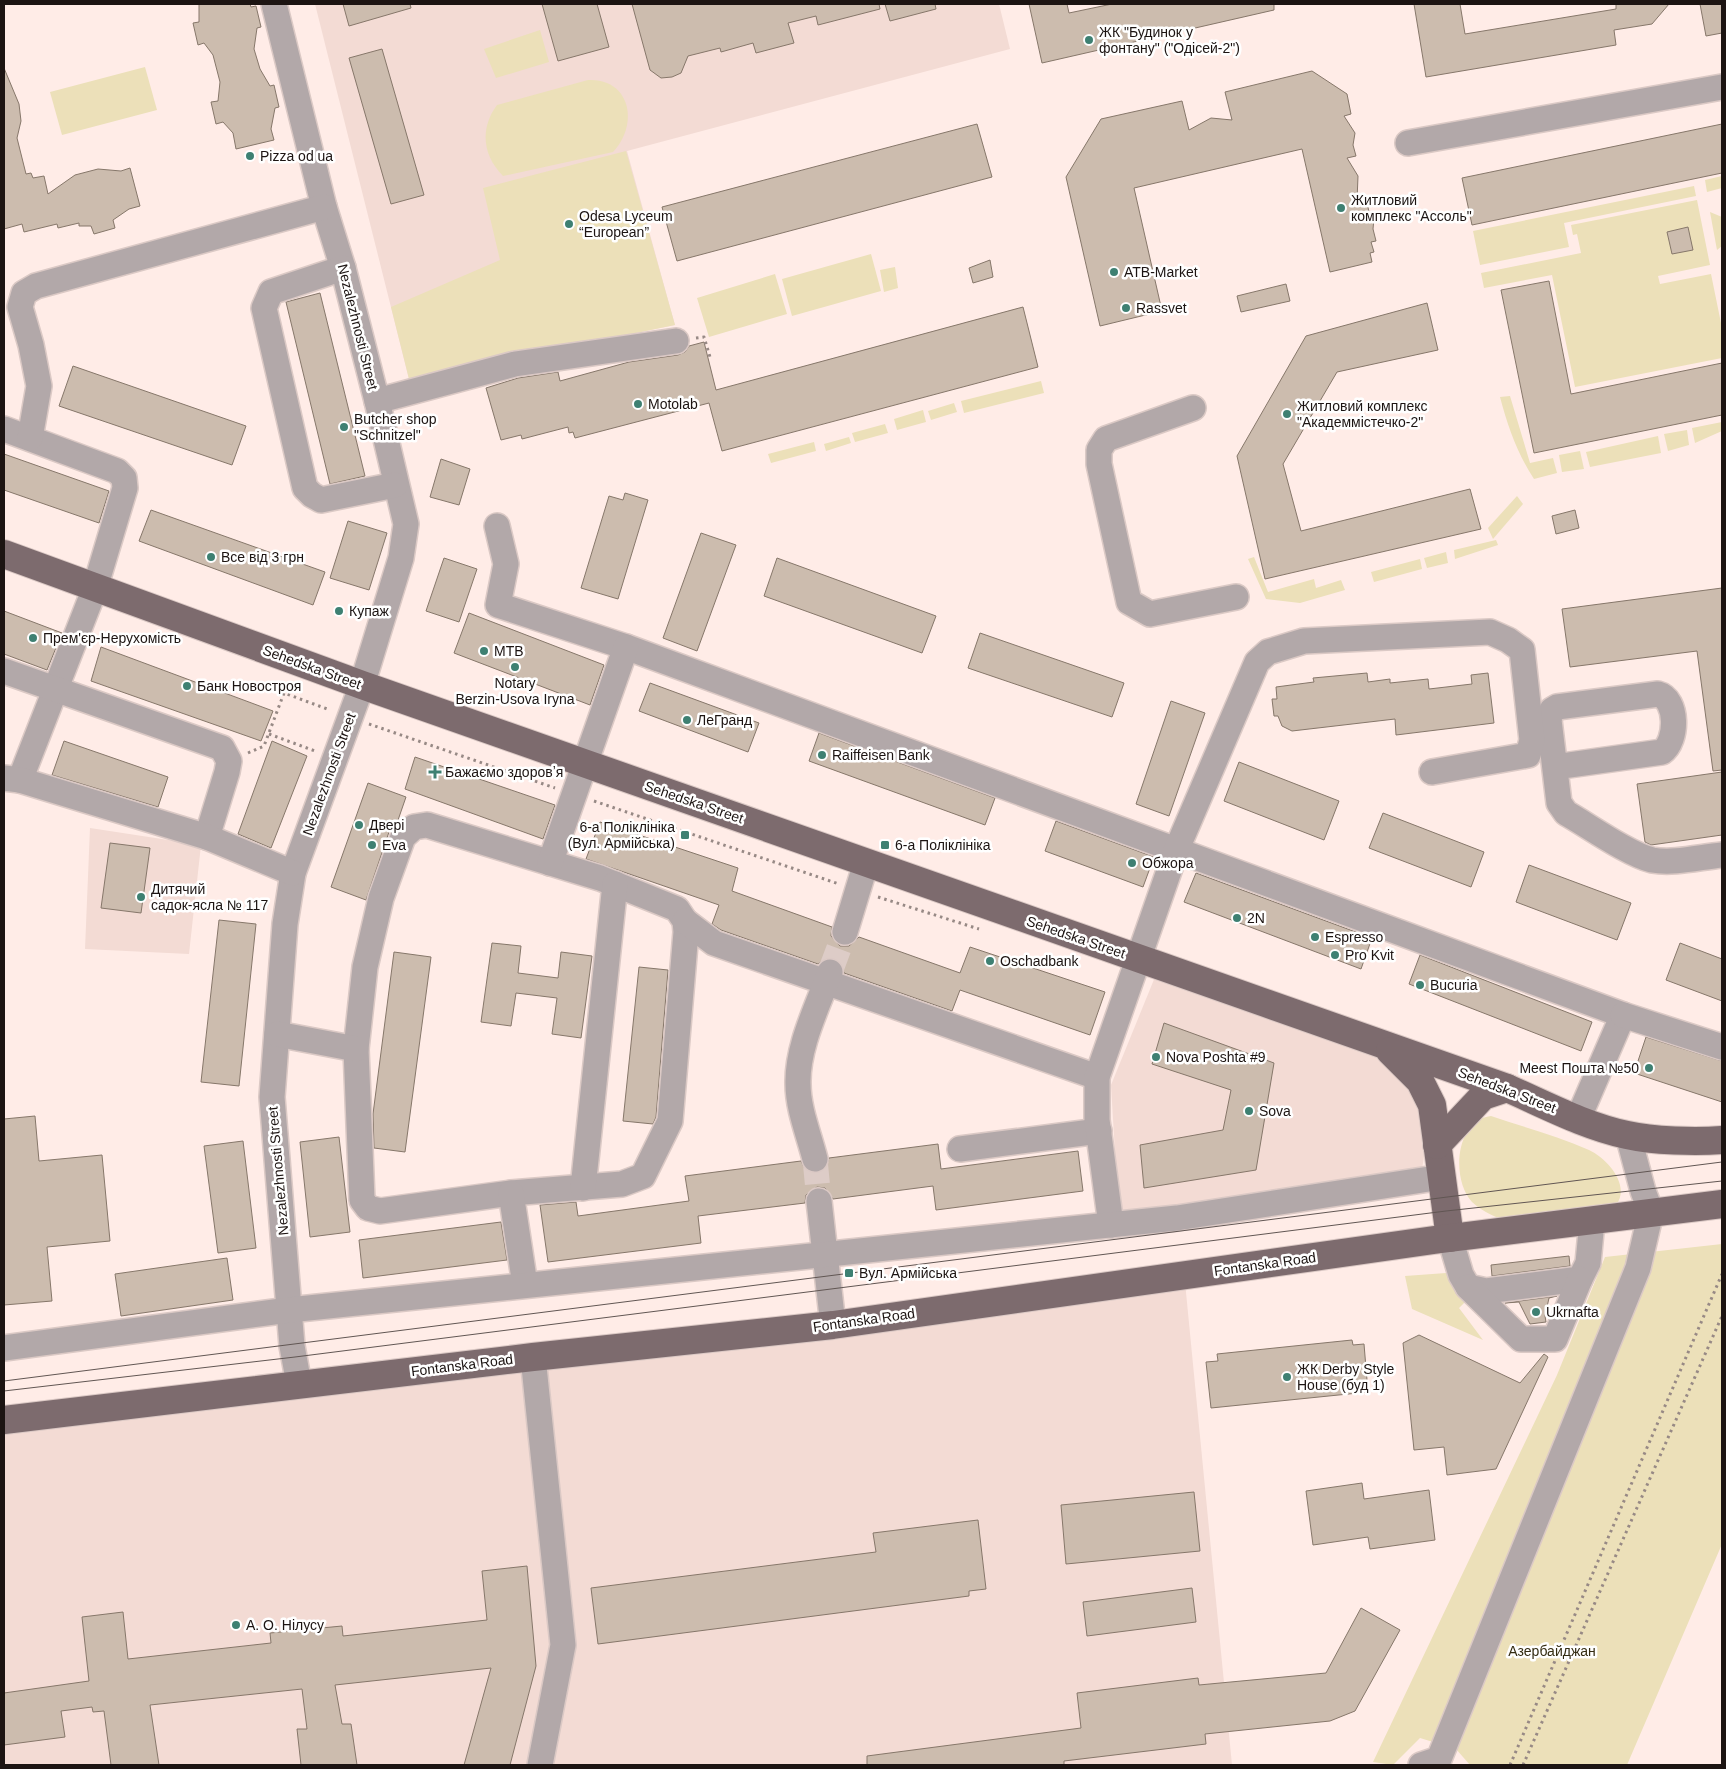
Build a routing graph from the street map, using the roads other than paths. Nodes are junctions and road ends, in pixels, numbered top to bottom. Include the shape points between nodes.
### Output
1 (274, 4) edge
2 (1722, 87) edge
3 (1408, 143) dead end
4 (324, 206) junction
5 (343, 268) junction
6 (676, 341) dead end
7 (377, 401) junction
8 (1193, 408) dead end
9 (4, 429) edge
10 (30, 438) junction
11 (396, 485) junction
12 (497, 526) dead end
13 (4, 554) edge
14 (95, 588) junction
15 (1236, 597) dead end
16 (626, 647) junction
17 (4, 672) edge
18 (362, 685) junction
19 (55, 690) junction
20 (586, 764) junction
21 (1555, 767) junction
22 (1432, 772) dead end
23 (12, 779) edge
24 (207, 837) junction
25 (1176, 851) junction
26 (1722, 855) edge
27 (550, 862) junction
28 (866, 863) junction
29 (293, 872) junction
30 (615, 884) junction
31 (685, 921) junction
32 (844, 932) tunnel mouth
33 (1137, 958) junction
34 (828, 977) junction
35 (1623, 1014) junction
36 (277, 1034) junction
37 (1386, 1046) junction
38 (1722, 1046) edge
39 (356, 1049) junction
40 (1097, 1077) junction
41 (1507, 1088) junction
42 (1578, 1119) junction
43 (1099, 1131) junction
44 (1628, 1136) junction
45 (1722, 1140) edge
46 (1437, 1145) junction
47 (960, 1149) dead end
48 (815, 1159) tunnel mouth
49 (1442, 1177) junction
50 (583, 1188) junction
51 (511, 1193) junction
52 (819, 1201) tunnel mouth
53 (1722, 1204) edge
54 (1651, 1212) junction
55 (1592, 1221) junction
56 (1111, 1225) junction
57 (1450, 1238) junction
58 (825, 1253) junction
59 (1580, 1279) junction
60 (525, 1285) junction
61 (1468, 1287) junction
62 (289, 1310) junction
63 (832, 1325) junction
64 (4, 1348) edge
65 (533, 1357) junction
66 (299, 1384) junction
67 (4, 1420) edge
68 (1436, 1763) edge
69 (540, 1765) edge

1 - 4 street, Nezalezhnosti Street
2 - 3 street
4 - 5 street, Nezalezhnosti Street
4 - 10 street via 36,286 24,293 20,307 39,386
5 - 7 street, Nezalezhnosti Street
5 - 11 street via 270,292 264,308 305,488 321,500
6 - 7 street via 515,364
7 - 11 street, Nezalezhnosti Street
8 - 15 street via 1106,439 1099,450 1099,464 1129,602 1150,614
9 - 10 street
10 - 14 street via 117,472 124,478 125,488
11 - 18 street, Nezalezhnosti Street via 406,524 401,558
12 - 16 street via 506,564 498,605
13 - 14 main road, Sehedska Street
14 - 18 main road, Sehedska Street
14 - 19 street
16 - 20 street
16 - 25 street
17 - 19 street
18 - 20 main road, Sehedska Street
18 - 29 street, Nezalezhnosti Street
19 - 23 street
19 - 24 street via 222,748 228,761
20 - 27 street
20 - 28 main road, Sehedska Street
21 - 21 street via 1662,752 1670,747 1673,737 1671,702 1658,694 1557,706 1549,720
21 - 26 street via 1559,803 1566,813 1635,852 1652,860
22 - 25 street via 1528,755 1532,740 1522,650 1490,632 1304,642 1268,652 1257,662
23 - 24 street
24 - 29 street
25 - 33 street
25 - 35 street
27 - 30 street
27 - 39 street via 427,825 414,828 403,837 381,898 367,959
28 - 32 street
28 - 33 main road, Sehedska Street
29 - 36 street, Nezalezhnosti Street via 284,924
30 - 31 street via 677,909
30 - 50 street
31 - 34 street via 714,943
31 - 50 street via 670,1121 643,1176 622,1184
33 - 37 main road, Sehedska Street
33 - 40 street
34 - 40 street
34 - 48 street via 799,1065 799,1096
35 - 38 street
35 - 42 street
36 - 39 street
36 - 62 street, Nezalezhnosti Street via 272,1097
37 - 41 main road, Sehedska Street
37 - 46 main road, Sehedska Street via 1420,1081 1432,1105
39 - 51 street via 362,1200 368,1208 380,1211
40 - 43 street
41 - 42 main road, Sehedska Street
41 - 46 main road via 1483,1096
42 - 44 main road, Sehedska Street
43 - 47 street
43 - 56 street
44 - 45 main road via 1703,1142
44 - 54 street via 1642,1191
46 - 49 main road, Sehedska Street
49 - 56 street via 1177,1218
49 - 57 main road, Sehedska Street
50 - 51 street
51 - 60 street
52 - 58 street
53 - 54 main road, Fontanska Road
54 - 55 main road, Fontanska Road
54 - 68 street via 1638,1268
55 - 57 main road, Fontanska Road
55 - 59 street via 1588,1264
56 - 58 street
57 - 61 street
57 - 63 main road, Fontanska Road
58 - 60 street
58 - 63 street
59 - 61 street via 1486,1291
59 - 61 street via 1556,1339 1521,1339
60 - 62 street
62 - 64 street
62 - 66 street, Nezalezhnosti Street
63 - 65 main road, Fontanska Road
65 - 66 main road, Fontanska Road
65 - 69 street via 563,1645
66 - 67 main road, Fontanska Road

